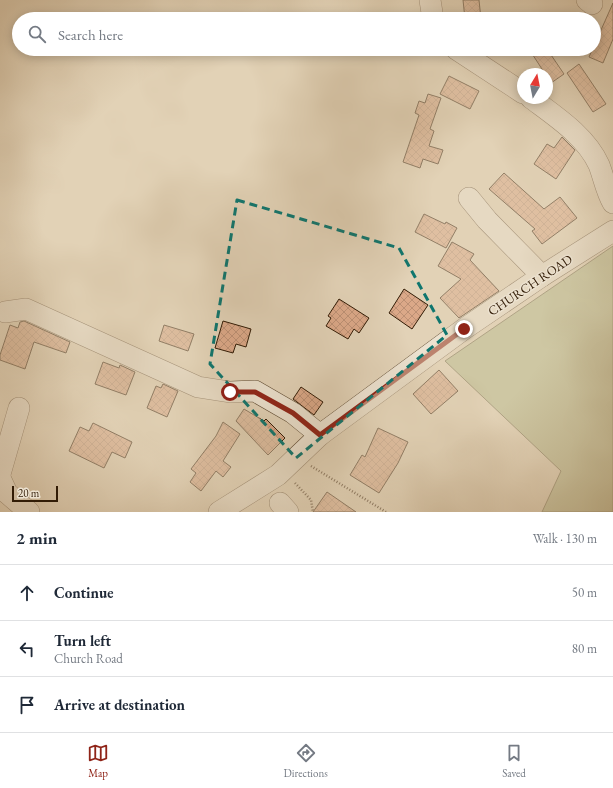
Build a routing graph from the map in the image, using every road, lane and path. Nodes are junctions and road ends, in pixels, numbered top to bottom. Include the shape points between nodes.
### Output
1 (430, 0) edge
2 (432, 12) edge
3 (467, 56) edge
4 (517, 89) edge
5 (539, 104) edge
6 (469, 198) dead end
7 (613, 203) edge
8 (613, 231) edge
9 (542, 276) junction
10 (5, 312) dead end
11 (19, 408) dead end
12 (320, 435) junction
13 (290, 464) junction
14 (0, 474) edge
15 (0, 478) edge
16 (29, 512) edge
17 (219, 512) edge
18 (313, 512) edge
19 (386, 512) edge

1 - 2 street
3 - 4 street
5 - 7 street via 587,145 599,165
6 - 9 street
8 - 9 street, CHURCH ROAD
9 - 12 street, CHURCH ROAD via 464,329
10 - 12 street via 26,309 198,387 230,392 255,392 293,413
11 - 14 street
12 - 13 street, CHURCH ROAD
13 - 17 street, CHURCH ROAD via 278,475
13 - 18 path via 310,500
13 - 19 path
15 - 16 street via 7,493

